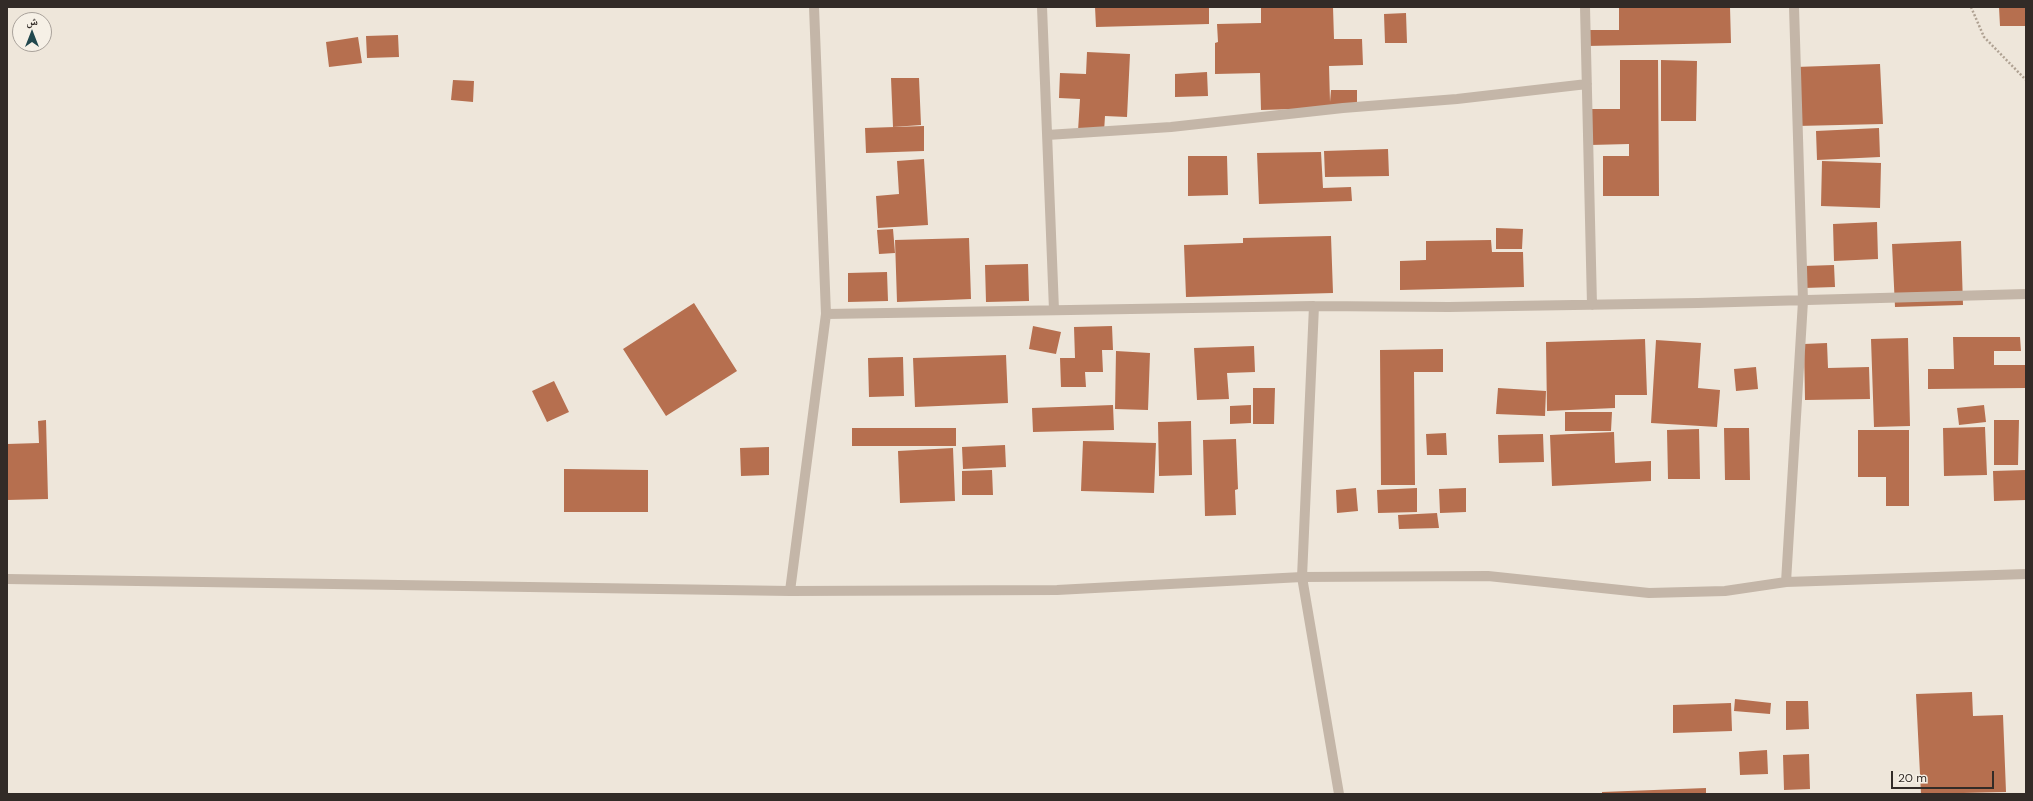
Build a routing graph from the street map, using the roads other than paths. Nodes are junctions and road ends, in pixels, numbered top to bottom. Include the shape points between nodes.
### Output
1 (814, 7) edge
2 (1042, 7) edge
3 (1585, 7) edge
4 (1794, 7) edge
5 (1587, 84) junction
6 (1047, 135) junction
7 (2026, 294) edge
8 (1803, 301) junction
9 (1592, 305) junction
10 (1314, 306) junction
11 (1054, 310) junction
12 (826, 314) junction
13 (2026, 574) edge
14 (1302, 577) junction
15 (7, 579) edge
16 (1786, 582) junction
17 (790, 591) junction
18 (1339, 794) edge

1 - 12 street
2 - 6 street
3 - 5 street
4 - 8 street
5 - 6 street via 1171,127
5 - 9 street
6 - 11 street
7 - 8 street
8 - 9 street
8 - 16 street
9 - 10 street
10 - 11 street
10 - 14 street
11 - 12 street
12 - 17 street
13 - 16 street
14 - 16 street via 1488,576 1649,593 1724,591
14 - 17 street via 1057,590
14 - 18 street
15 - 17 street

